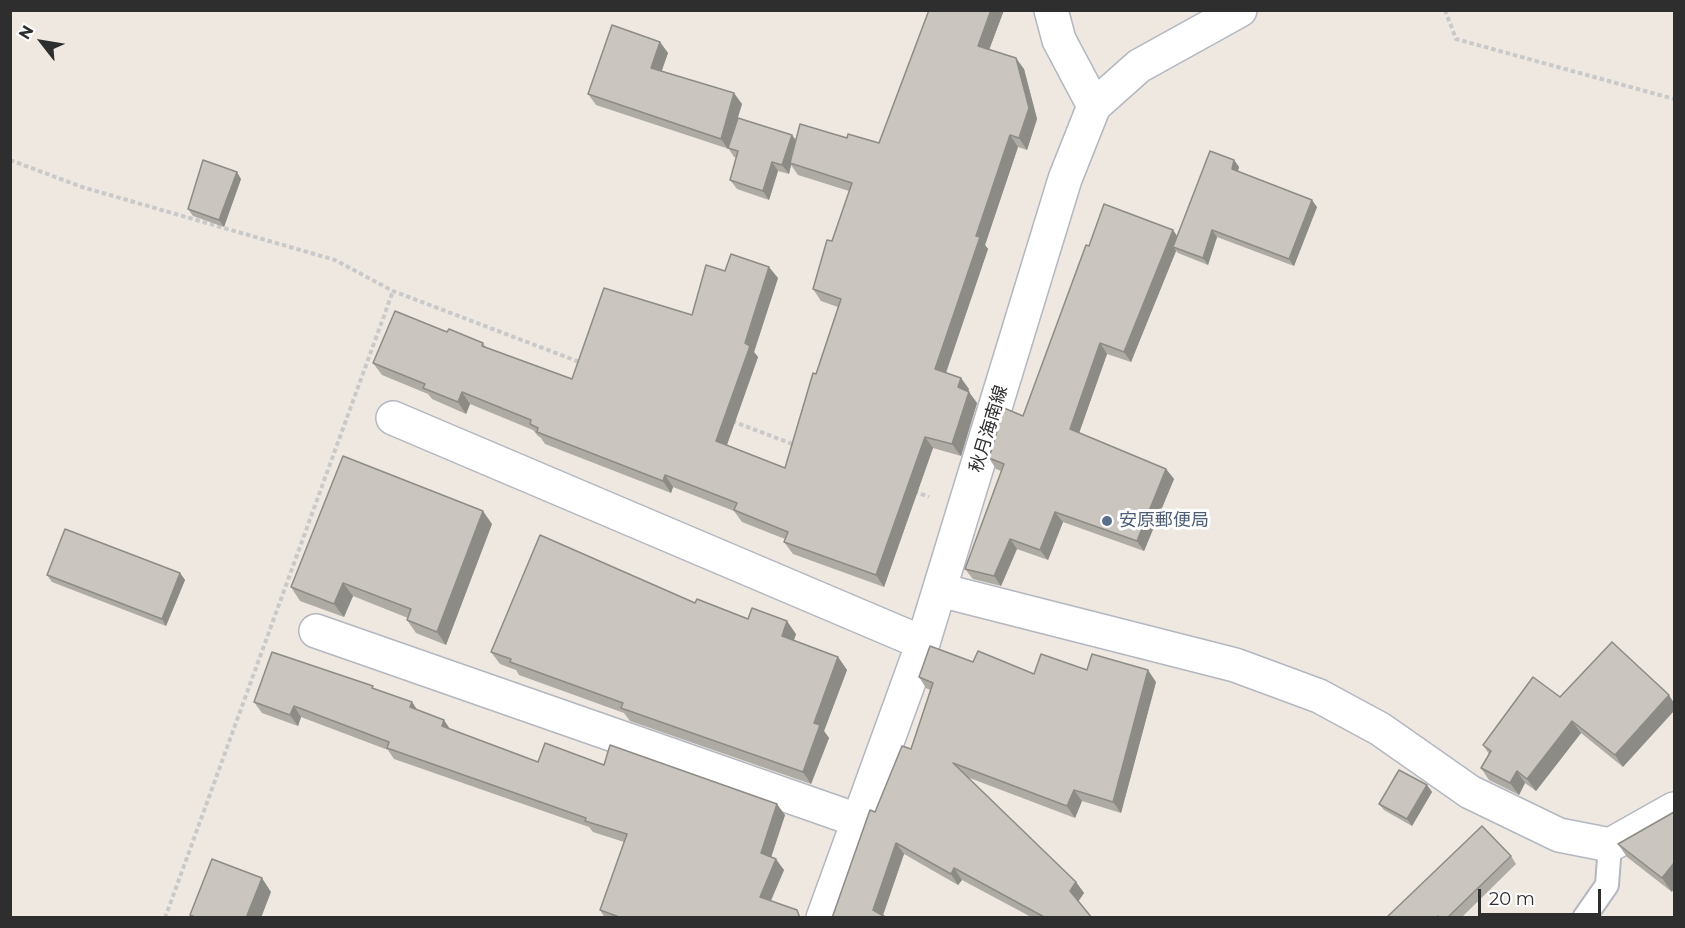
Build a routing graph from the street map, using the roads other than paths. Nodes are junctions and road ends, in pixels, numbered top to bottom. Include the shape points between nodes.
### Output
1 (1051, 10) edge
2 (1240, 10) edge
3 (1094, 106) junction
4 (393, 418) dead end
5 (940, 590) junction
6 (316, 631) dead end
7 (922, 643) junction
8 (1674, 808) edge
9 (857, 820) junction
10 (1610, 845) junction
11 (823, 918) edge
12 (1584, 918) edge

1 - 3 street via 1059,40
2 - 3 street, 秋月海南線 via 1139,66
3 - 5 street, 秋月海南線 via 1065,179
4 - 7 street
5 - 7 street, 秋月海南線
5 - 10 street via 1234,665 1319,696 1380,729 1470,792 1559,835
6 - 9 street
7 - 9 street, 秋月海南線
8 - 10 street
9 - 11 street, 秋月海南線
10 - 12 lane via 1607,885

